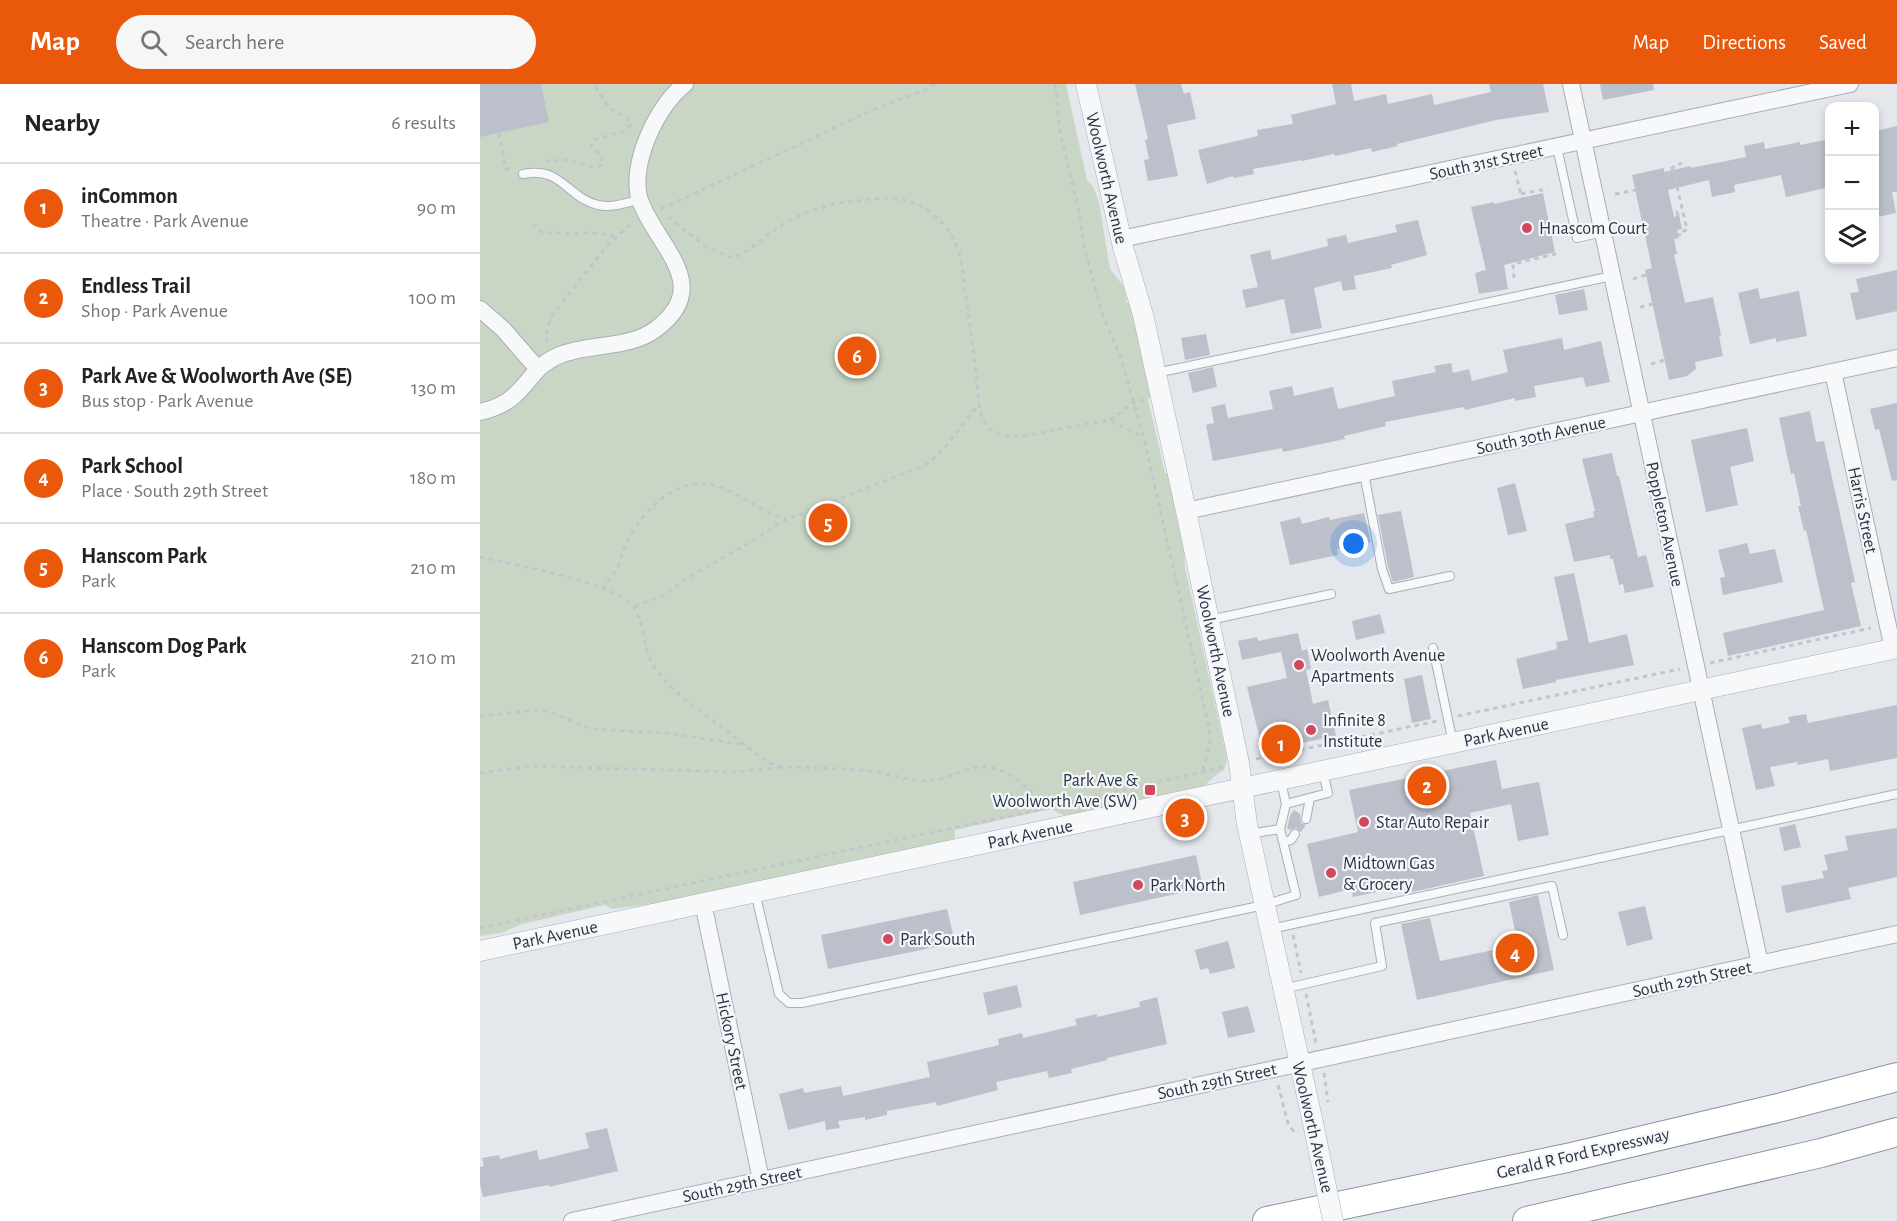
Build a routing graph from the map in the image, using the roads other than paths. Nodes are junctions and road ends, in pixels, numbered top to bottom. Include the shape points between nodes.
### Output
1 (685, 84) edge
2 (1086, 84) edge
3 (1571, 84) edge
4 (1850, 84) edge
5 (1583, 142) junction
6 (1557, 147) junction
7 (521, 170) road end
8 (639, 200) junction
9 (1603, 232) junction
10 (1121, 239) junction
11 (1612, 276) junction
12 (480, 309) edge
13 (1897, 358) edge
14 (537, 368) junction
15 (1833, 372) junction
16 (1155, 373) junction
17 (480, 412) edge
18 (1641, 413) junction
19 (1364, 473) junction
20 (1186, 511) junction
21 (1450, 576) dead end
22 (1331, 594) dead end
23 (1209, 620) junction
24 (1433, 648) dead end
25 (1895, 648) edge
26 (1701, 690) junction
27 (1453, 744) junction
28 (1323, 772) junction
29 (1281, 781) junction
30 (1242, 789) junction
31 (1897, 794) edge
32 (1310, 798) junction
33 (1286, 804) junction
34 (1306, 819) dead end
35 (1280, 829) junction
36 (1731, 830) junction
37 (1249, 834) junction
38 (1295, 834) dead end
39 (1284, 842) junction
40 (755, 892) junction
41 (703, 903) junction
42 (1264, 905) junction
43 (1269, 930) junction
44 (1897, 934) edge
45 (1563, 935) dead end
46 (480, 951) edge
47 (1760, 964) junction
48 (1282, 989) junction
49 (1298, 1064) junction
50 (1897, 1077) edge
51 (1897, 1132) edge
52 (761, 1180) junction
53 (572, 1221) edge
54 (1267, 1221) edge
55 (1333, 1221) edge
56 (1527, 1221) edge

1 - 8 street via 669,98 652,126 640,167
2 - 10 street, Woolworth Avenue
3 - 5 street, Poppleton Avenue
4 - 5 street, South 31st Street
5 - 6 street, South 31st Street
5 - 9 street, Poppleton Avenue
6 - 9 lane via 1577,238
6 - 10 street, South 31st Street
7 - 8 lane via 551,175 595,204 613,206
8 - 14 street via 654,212 680,273 682,293 673,312 656,330 641,337 570,351
9 - 11 street, Poppleton Avenue
10 - 16 street, Woolworth Avenue
11 - 16 lane
11 - 18 street, Poppleton Avenue
12 - 14 street
13 - 15 street, South 30th Avenue
14 - 17 street via 507,402
15 - 18 street, South 30th Avenue
15 - 25 street, Harris Street
16 - 20 street, Woolworth Avenue
18 - 19 street, South 30th Avenue
18 - 26 street, Poppleton Avenue
19 - 20 street, South 30th Avenue
19 - 21 lane via 1389,589
20 - 23 street, Woolworth Avenue
22 - 23 lane
23 - 30 street, Woolworth Avenue
24 - 27 lane
25 - 26 street, Park Avenue
26 - 27 street, Park Avenue
26 - 36 street, Poppleton Avenue
27 - 28 street, Park Avenue
28 - 29 street, Park Avenue
28 - 32 lane via 1328,794
29 - 30 street, Park Avenue
29 - 33 lane
30 - 37 street, Woolworth Avenue
30 - 40 street, Park Avenue
31 - 36 lane
32 - 33 lane
32 - 34 lane
33 - 35 lane
35 - 37 lane
35 - 39 lane
36 - 43 lane
36 - 47 street, Poppleton Avenue
37 - 42 street, Woolworth Avenue
38 - 39 lane
39 - 42 lane via 1296,895
40 - 41 street, Park Avenue
40 - 42 lane via 777,989 784,999 795,1004
41 - 46 street, Park Avenue
41 - 52 street, Hickory Street
42 - 43 street, Woolworth Avenue
43 - 48 street, Woolworth Avenue
44 - 47 street, South 29th Street
45 - 48 lane via 1552,886 1375,923 1382,966
47 - 49 street, South 29th Street
48 - 49 street, Woolworth Avenue
49 - 52 street, South 29th Street
49 - 55 street, Woolworth Avenue, bridge
50 - 54 highway, Gerald R Ford Expressway via 1567,1158
51 - 56 highway
52 - 53 street, South 29th Street

